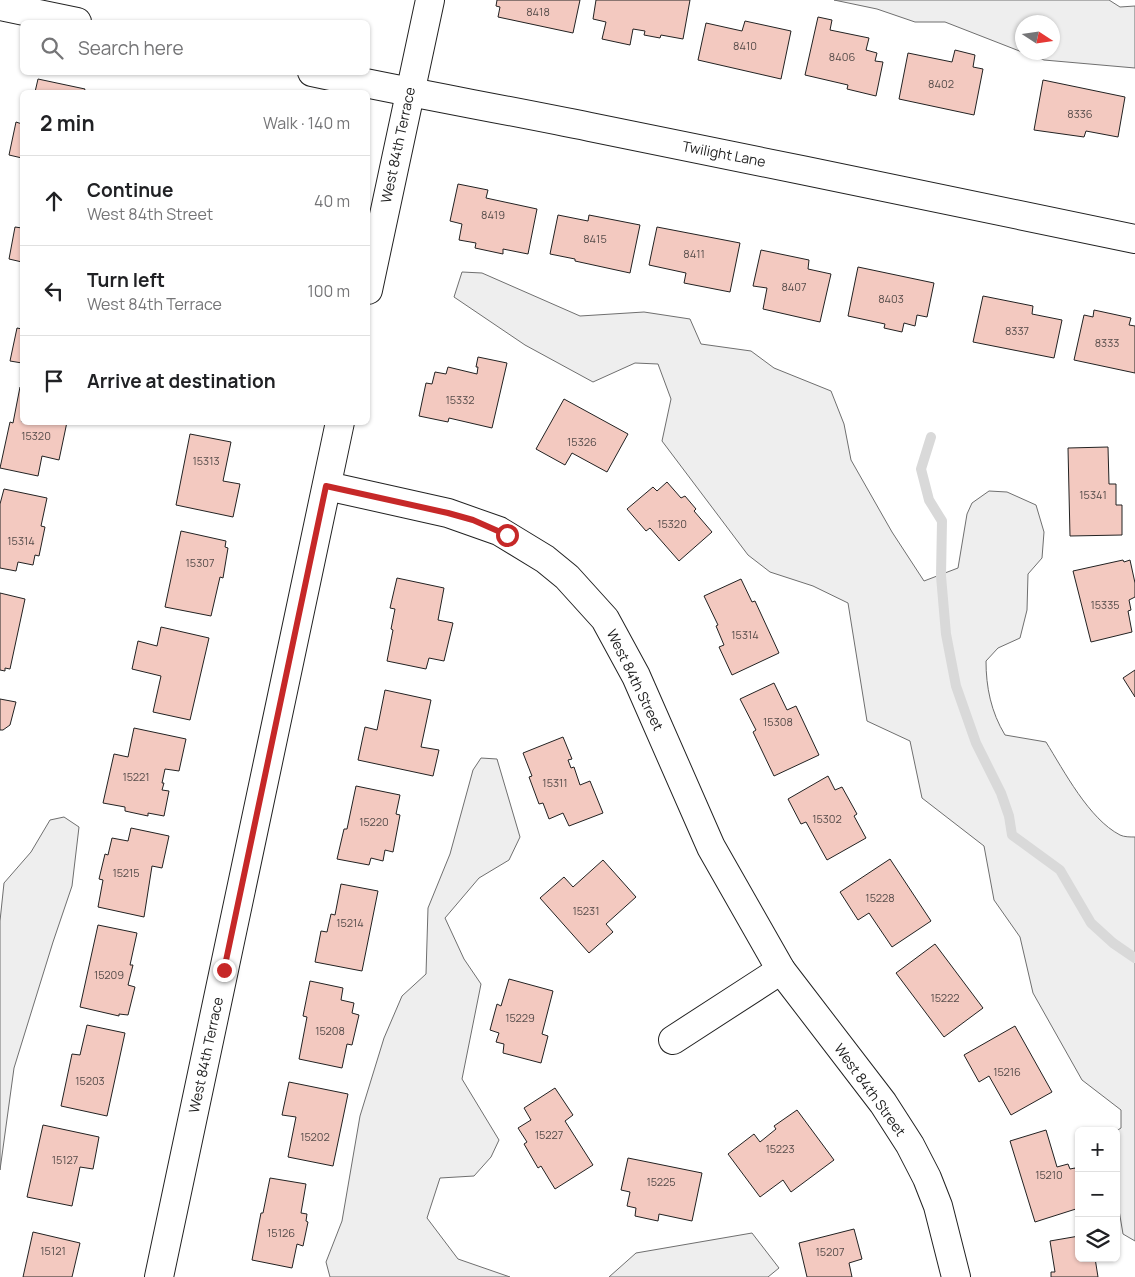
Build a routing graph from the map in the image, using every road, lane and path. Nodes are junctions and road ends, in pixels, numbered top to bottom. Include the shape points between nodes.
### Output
1 (430, 0) edge
2 (0, 6) edge
3 (67, 20) edge
4 (326, 75) edge
5 (410, 93) junction
6 (1135, 239) edge
7 (370, 281) edge
8 (339, 425) edge
9 (326, 486) junction
10 (781, 970) junction
11 (673, 1040) dead end
12 (159, 1277) edge
13 (956, 1277) edge

1 - 5 street, West 84th Terrace
2 - 3 street
4 - 5 street, Twilight Lane
5 - 6 street, Twilight Lane
5 - 7 street, West 84th Terrace
8 - 9 street, West 84th Terrace
9 - 10 street, West 84th Street via 448,513 500,531 545,559 585,595 605,618 620,645 711,847
9 - 12 street, West 84th Terrace
10 - 11 street
10 - 13 street, West 84th Street via 883,1103 910,1146 938,1206

